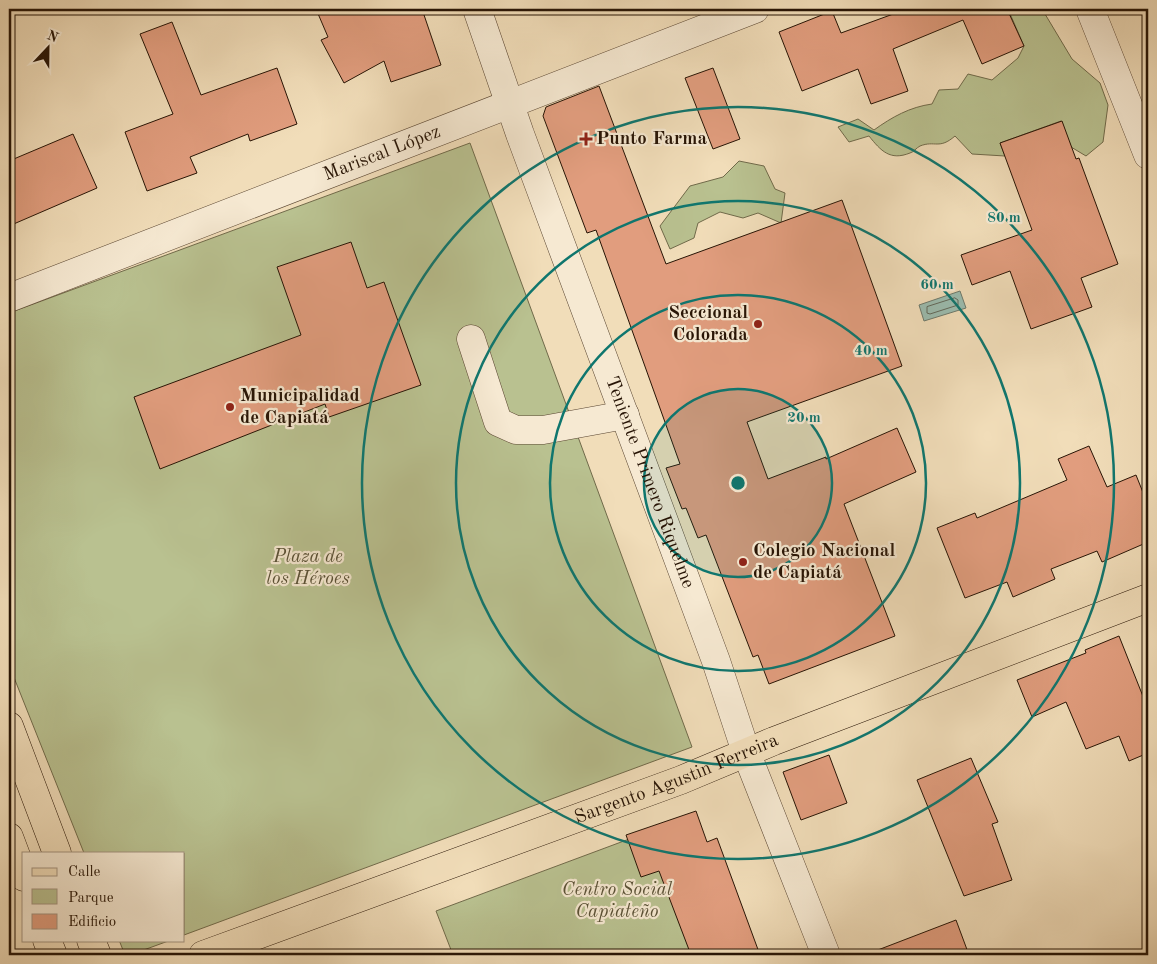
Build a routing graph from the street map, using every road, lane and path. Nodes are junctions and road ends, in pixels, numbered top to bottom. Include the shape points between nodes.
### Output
1 (477, 9) edge
2 (755, 9) edge
3 (1090, 9) edge
4 (510, 103) junction
5 (1148, 155) edge
6 (9, 298) edge
7 (471, 339) dead end
8 (624, 416) junction
9 (1148, 598) edge
10 (9, 726) edge
11 (746, 752) junction
12 (9, 837) edge
13 (57, 852) edge
14 (22, 872) edge
15 (49, 942) edge
16 (92, 942) edge
17 (53, 955) edge
18 (97, 955) edge
19 (203, 955) edge
20 (826, 955) edge

1 - 4 street, Teniente Primero Riquelme
2 - 4 street, Mariscal López
3 - 5 street
4 - 6 street, Mariscal López
4 - 8 street, Teniente Primero Riquelme
7 - 8 street via 498,422 516,430 543,430
8 - 11 street, Teniente Primero Riquelme via 712,651
9 - 11 main road, Sargento Agustin Ferreira
10 - 13 main road
11 - 19 main road, Sargento Agustin Ferreira via 681,780
11 - 20 street, Teniente Primero Riquelme
12 - 14 main road
15 - 17 main road
16 - 18 main road

